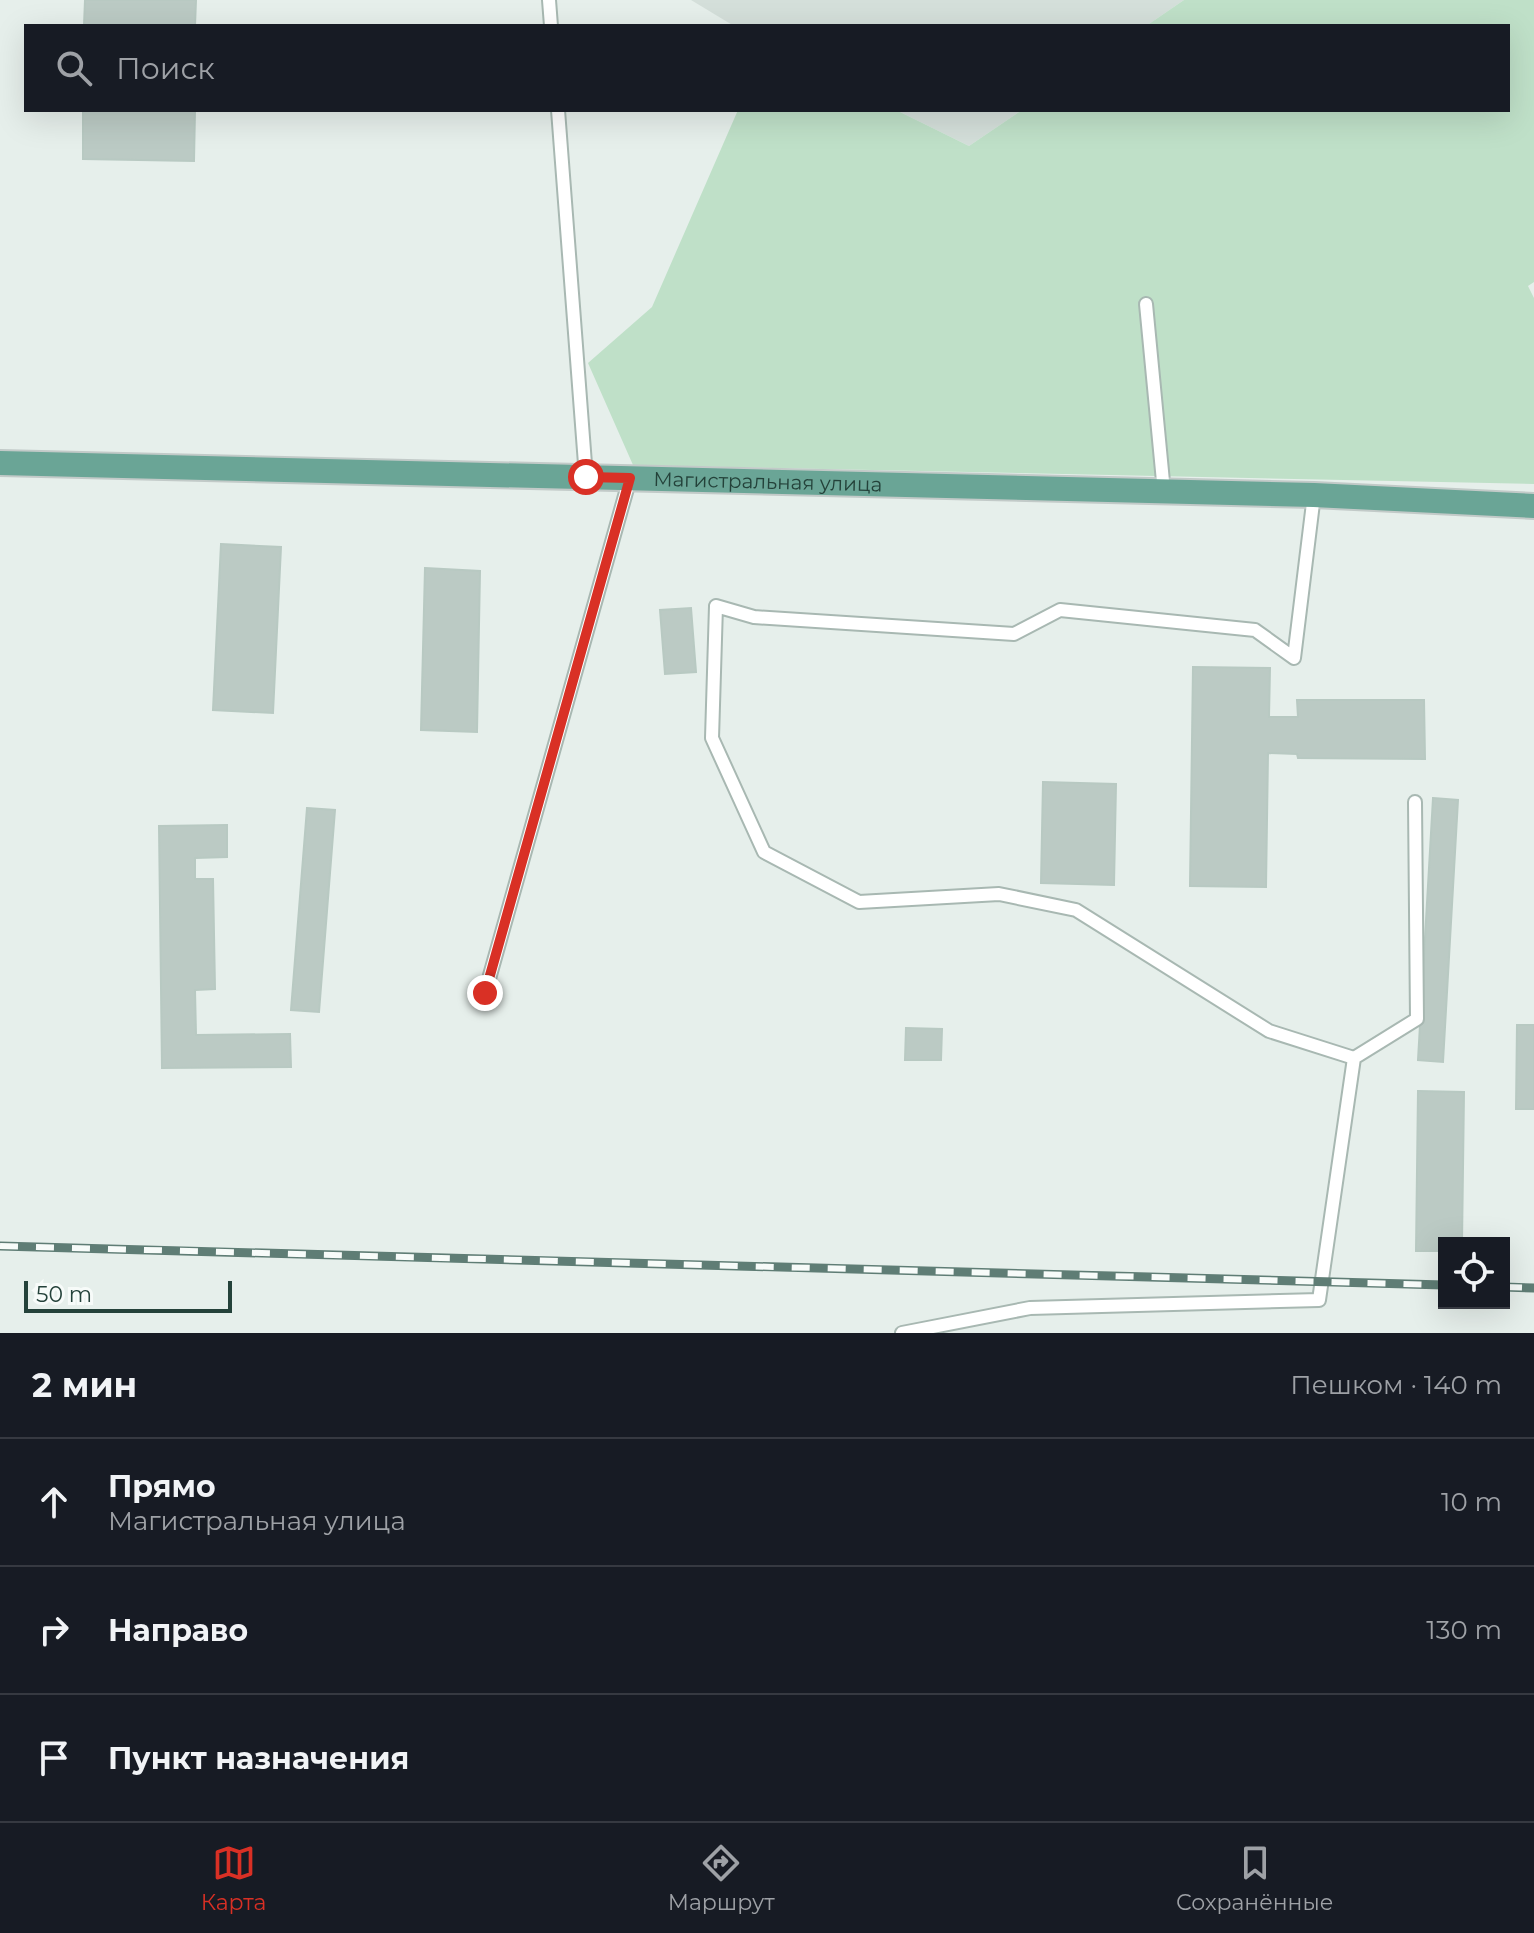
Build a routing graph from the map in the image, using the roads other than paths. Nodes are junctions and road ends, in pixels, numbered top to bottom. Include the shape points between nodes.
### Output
1 (549, 0) edge
2 (551, 24) edge
3 (558, 112) edge
4 (1146, 304) dead end
5 (0, 463) edge
6 (586, 477) junction
7 (630, 478) junction
8 (1164, 492) junction
9 (1314, 495) junction
10 (1534, 506) edge
11 (1415, 802) dead end
12 (485, 993) dead end
13 (1354, 1058) junction
14 (902, 1333) edge

1 - 2 lane
3 - 6 lane
4 - 8 lane
5 - 6 main road, Магистральная улица
6 - 7 main road, Магистральная улица
7 - 8 main road, Магистральная улица
7 - 12 lane
8 - 9 main road, Магистральная улица
9 - 10 main road, Магистральная улица
9 - 13 lane via 1294,658 1255,630 1060,610 1014,634 754,617 716,606 712,738 764,852 859,902 999,894 1076,910 1269,1031
11 - 13 lane via 1417,1019
13 - 14 lane via 1319,1300 1030,1308

